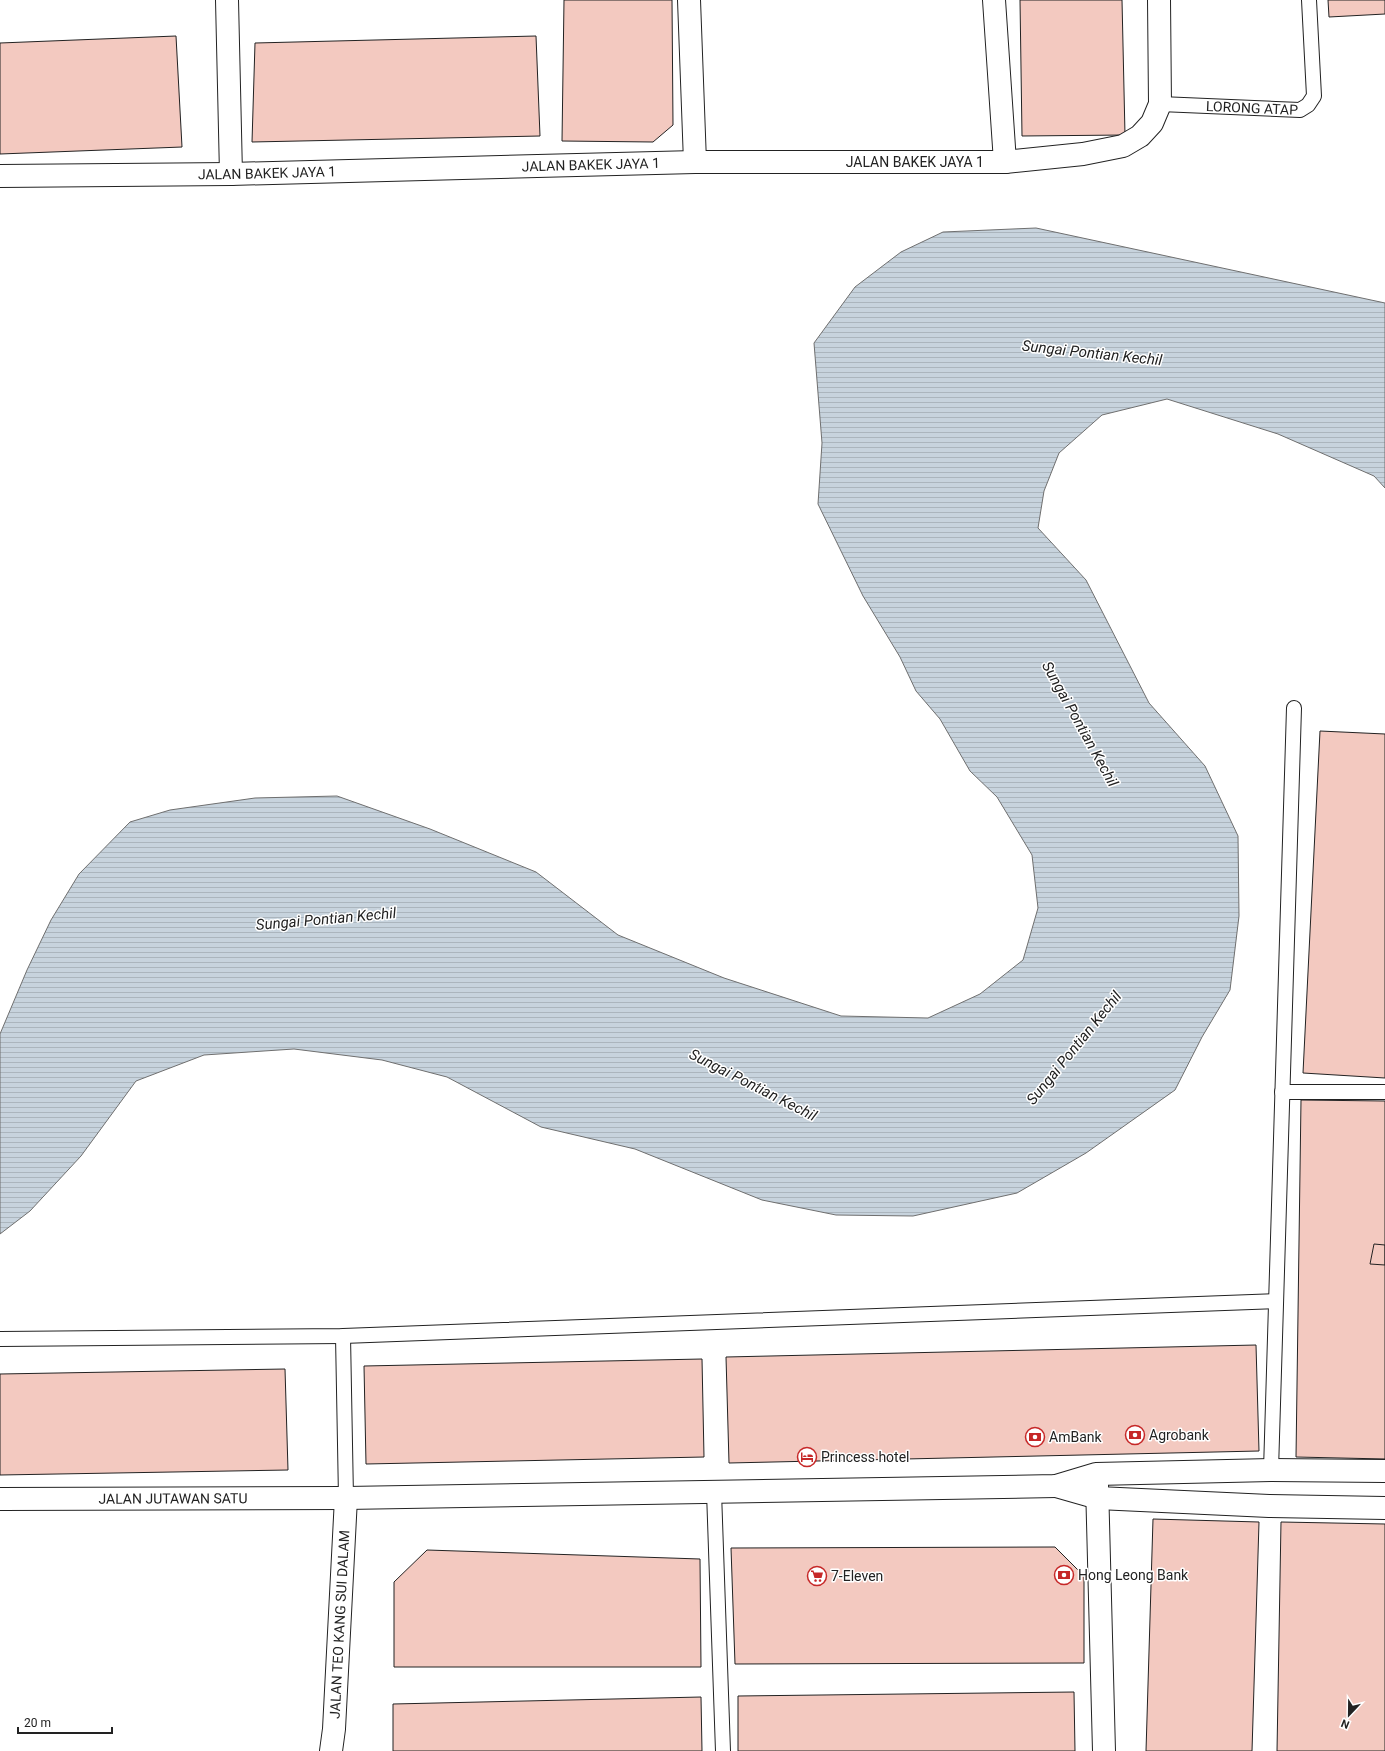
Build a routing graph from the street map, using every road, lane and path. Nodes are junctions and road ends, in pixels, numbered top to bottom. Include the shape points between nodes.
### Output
1 (227, 0) edge
2 (689, 0) edge
3 (994, 0) edge
4 (1159, 0) edge
5 (1309, 0) edge
6 (1160, 104) junction
7 (695, 162) junction
8 (1005, 162) junction
9 (231, 174) junction
10 (0, 176) edge
11 (1294, 708) dead end
12 (1282, 1092) junction
13 (1385, 1092) edge
14 (1276, 1301) junction
15 (343, 1336) junction
16 (0, 1339) edge
17 (1271, 1470) junction
18 (1385, 1471) edge
19 (1096, 1474) junction
20 (1056, 1486) junction
21 (714, 1492) junction
22 (346, 1498) junction
23 (1098, 1498) junction
24 (0, 1499) edge
25 (1385, 1508) edge
26 (331, 1751) edge
27 (723, 1751) edge
28 (1104, 1751) edge

1 - 9 street
2 - 7 street
3 - 8 street
4 - 6 street
5 - 6 lane, LORONG ATAP via 1314,96 1308,105 1300,110
6 - 8 street, JALAN BAKEK JAYA 1 via 1152,123 1140,136 1123,146 1084,154
7 - 8 street, JALAN BAKEK JAYA 1
7 - 9 street, JALAN BAKEK JAYA 1
9 - 10 street, JALAN BAKEK JAYA 1
11 - 12 lane
12 - 13 lane
12 - 14 lane
14 - 15 lane
14 - 17 lane
15 - 16 lane
15 - 22 lane
17 - 18 street
17 - 19 street
19 - 20 street
19 - 23 street
20 - 21 street, JALAN JUTAWAN SATU
20 - 23 street
21 - 22 street, JALAN JUTAWAN SATU
21 - 27 lane
22 - 24 street, JALAN JUTAWAN SATU
22 - 26 street, JALAN TEO KANG SUI DALAM
23 - 25 street via 1269,1506
23 - 28 street

